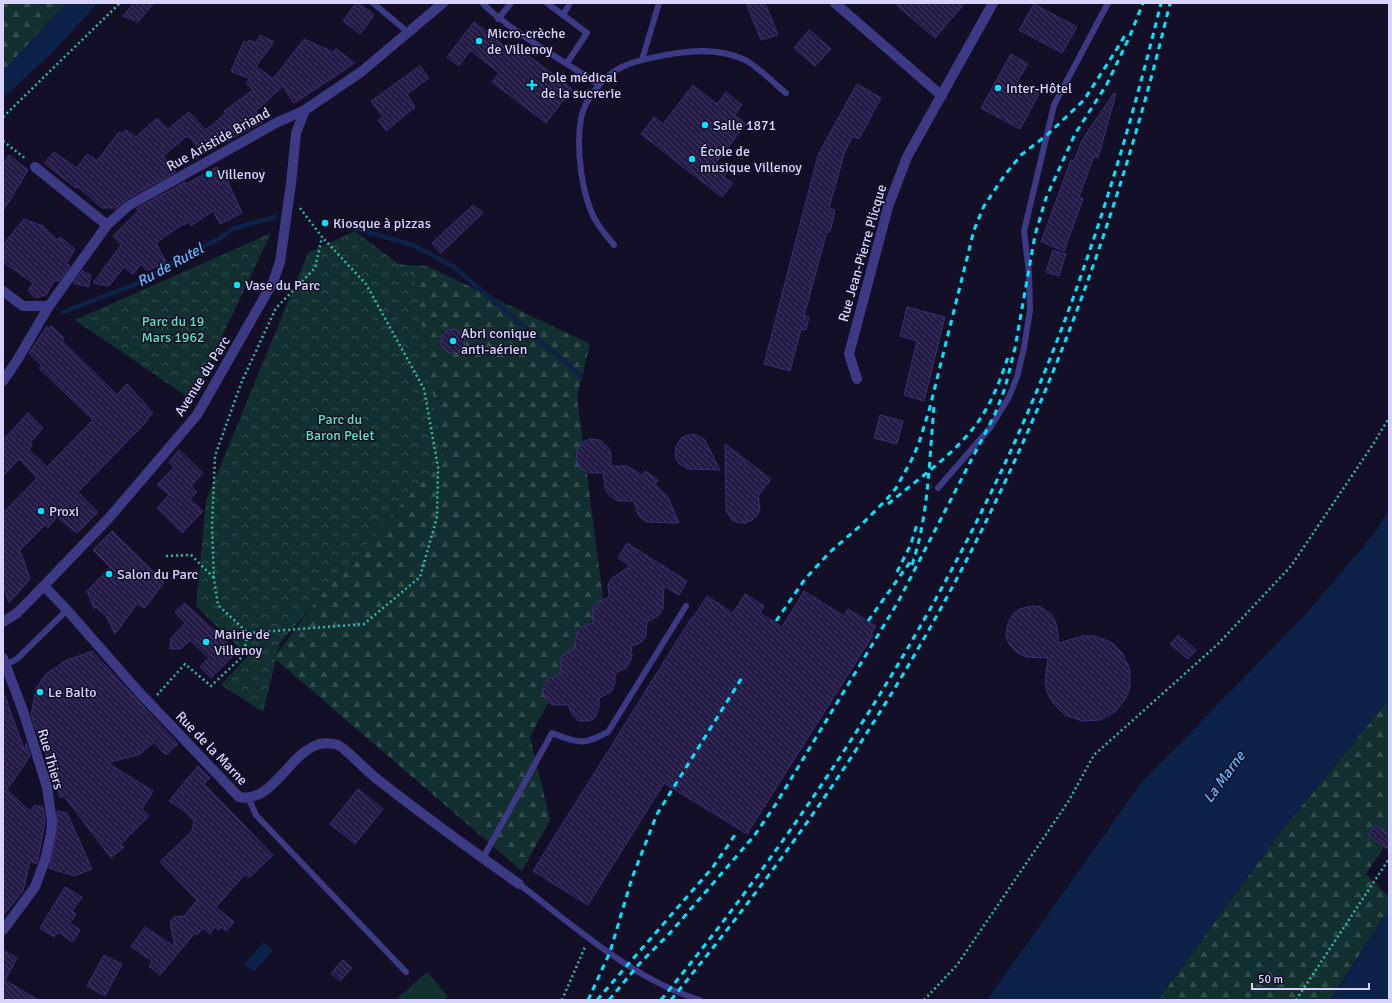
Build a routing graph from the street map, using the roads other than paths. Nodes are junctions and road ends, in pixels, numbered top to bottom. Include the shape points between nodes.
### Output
1 (373, 3) edge
2 (443, 3) edge
3 (482, 3) edge
4 (511, 3) edge
5 (547, 3) edge
6 (570, 3) edge
7 (659, 3) edge
8 (835, 3) edge
9 (993, 3) edge
10 (1108, 3) edge
11 (563, 14) junction
12 (498, 19) junction
13 (409, 33) junction
14 (642, 60) junction
15 (567, 63) junction
16 (599, 85) junction
17 (786, 93) dead end
18 (942, 96) junction
19 (305, 110) junction
20 (35, 167) road end
21 (107, 225) junction
22 (614, 245) dead end
23 (3, 291) edge
24 (49, 306) junction
25 (857, 380) dead end
26 (3, 381) edge
27 (938, 488) dead end
28 (44, 586) junction
29 (686, 606) dead end
30 (68, 610) junction
31 (4, 621) edge
32 (4, 662) edge
33 (249, 799) junction
34 (483, 858) junction
35 (519, 884) joint
36 (3, 930) edge
37 (406, 972) dead end
38 (700, 1000) edge

1 - 13 lane
2 - 13 street, Rue Aristide Briand
3 - 12 lane
4 - 12 lane
5 - 11 lane
6 - 11 lane
7 - 14 lane
8 - 18 street
9 - 18 street, Rue Jean-Pierre Plicque
10 - 27 lane via 1054,105 1024,231 1030,310 1024,348 1010,397 990,428
11 - 15 lane via 587,33
12 - 15 lane
13 - 19 street, Rue Aristide Briand via 361,72
14 - 16 lane via 621,68
14 - 17 lane via 689,50 721,52 744,59
15 - 16 lane
16 - 22 lane via 581,117 579,151 583,185 596,221
18 - 25 street, Rue Jean-Pierre Plicque via 907,157 888,207 849,354
19 - 21 street, Rue Aristide Briand via 276,123 150,192 128,206
19 - 28 street, Avenue du Parc via 296,133 280,262 274,282 197,415 109,518
20 - 21 street
21 - 24 street, Rue Aristide Briand
23 - 24 street via 23,306
24 - 26 street, Rue Aristide Briand
28 - 30 street, Rue de la Marne
28 - 31 street, Avenue du Parc via 17,613
29 - 34 lane via 608,732 590,742 575,741 552,733
30 - 32 lane via 17,659
30 - 33 street, Rue de la Marne via 150,704 239,797
32 - 36 street, Rue Thiers via 23,711 47,787 52,822 45,860 35,887
33 - 34 street, Rue de la Marne via 265,791 305,751 320,744 338,745 370,774 429,820
33 - 37 lane via 256,815
34 - 35 street, Rue de la Marne
35 - 38 lane via 627,964 669,989

